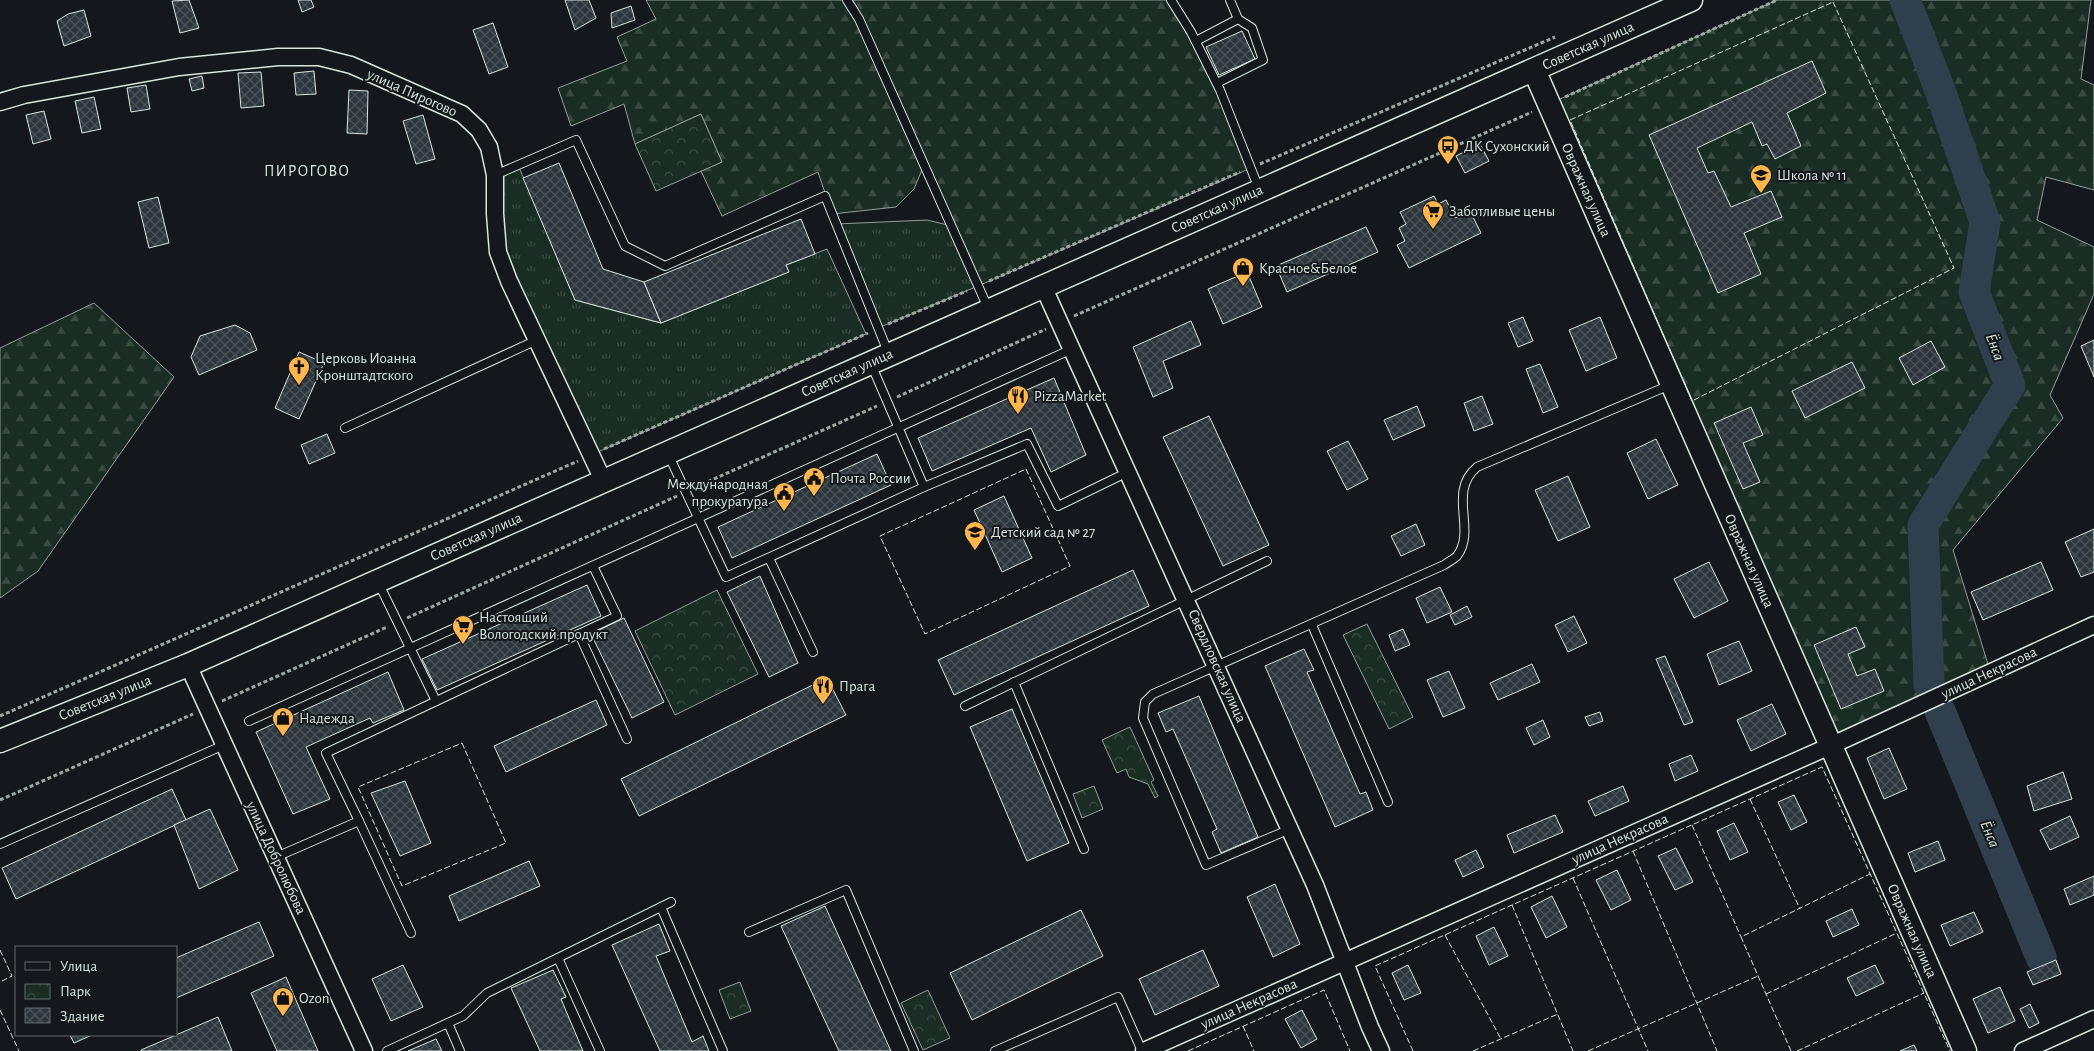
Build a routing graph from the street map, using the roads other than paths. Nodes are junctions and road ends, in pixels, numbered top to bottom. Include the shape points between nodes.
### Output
1 (847, 0) edge
2 (1171, 0) edge
3 (1230, 0) edge
4 (1691, 0) edge
5 (1238, 19) junction
6 (1196, 41) junction
7 (1534, 70) junction
8 (1217, 83) junction
9 (0, 102) edge
10 (495, 175) junction
11 (1260, 190) junction
12 (1043, 286) junction
13 (989, 310) junction
14 (537, 340) junction
15 (1072, 349) junction
16 (879, 358) junction
17 (1672, 384) junction
18 (345, 428) dead end
19 (899, 428) junction
20 (667, 452) junction
21 (1128, 472) junction
22 (602, 480) junction
23 (924, 487) junction
24 (698, 518) junction
25 (769, 558) junction
26 (1267, 561) dead end
27 (592, 566) junction
28 (377, 580) junction
29 (1186, 599) junction
30 (1312, 625) junction
31 (2094, 625) edge
32 (579, 634) junction
33 (410, 648) junction
34 (813, 652) dead end
35 (188, 665) junction
36 (1217, 666) junction
37 (1014, 682) junction
38 (436, 702) junction
39 (965, 706) dead end
40 (248, 721) dead end
41 (627, 739) dead end
42 (0, 741) edge
43 (224, 745) junction
44 (1830, 746) junction
45 (1388, 802) dead end
46 (359, 821) junction
47 (1290, 829) junction
48 (0, 844) edge
49 (1084, 849) dead end
50 (276, 857) junction
51 (671, 902) dead end
52 (661, 907) junction
53 (749, 932) dead end
54 (411, 933) dead end
55 (558, 958) junction
56 (1346, 961) junction
57 (2094, 1019) edge
58 (448, 1023) junction
59 (364, 1051) edge
60 (387, 1051) edge
61 (460, 1051) edge
62 (600, 1051) edge
63 (724, 1051) edge
64 (914, 1051) edge
65 (995, 1051) edge
66 (1143, 1051) edge
67 (1381, 1051) edge
68 (1965, 1051) edge
69 (2023, 1051) edge

1 - 13 lane via 859,19
2 - 6 lane
3 - 5 lane
4 - 7 main road, Советская улица
5 - 6 lane
5 - 8 lane via 1252,28 1263,60
6 - 8 lane
7 - 11 main road, Советская улица
7 - 17 main road, Овражная улица
8 - 11 lane
9 - 10 street, улица Пирогово via 180,66 278,57 319,57 351,65 462,114 489,147
10 - 14 street, улица Пирогово via 498,252
10 - 16 lane via 576,140 625,246 665,266 825,196 878,328
11 - 12 main road, Советская улица
12 - 13 main road, Советская улица
12 - 15 street, Свердловская улица
13 - 16 main road, Советская улица
14 - 18 lane
14 - 22 street, улица Пирогово
15 - 19 lane
15 - 21 street, Свердловская улица
16 - 19 lane via 887,401
16 - 20 main road, Советская улица
17 - 30 lane via 1477,467 1464,482 1463,544 1456,556
17 - 44 main road, Овражная улица
19 - 23 lane
19 - 24 lane
20 - 22 main road, Советская улица
20 - 24 lane
21 - 23 lane via 1058,506 1027,444
21 - 29 street, Свердловская улица
22 - 28 main road, Советская улица
23 - 25 lane
24 - 25 lane via 726,577
24 - 27 lane
25 - 34 lane
26 - 29 lane
27 - 32 lane via 618,616
27 - 33 lane
28 - 33 lane
28 - 35 main road, Советская улица
29 - 36 street, Свердловская улица
29 - 37 lane
30 - 36 lane
30 - 45 lane
31 - 44 street, улица Некрасова
32 - 38 lane
32 - 41 lane
33 - 38 lane
33 - 40 lane
35 - 42 main road, Советская улица
35 - 43 street, улица Добролюбова
36 - 47 street, Свердловская улица
36 - 47 lane via 1153,694 1145,702 1143,718 1206,864
37 - 39 lane
37 - 49 lane
38 - 46 lane via 326,753
43 - 48 lane
43 - 50 street, улица Добролюбова
44 - 56 street, улица Некрасова
44 - 68 main road, Овражная улица
46 - 50 lane
46 - 54 lane
47 - 56 street, Свердловская улица
50 - 59 street, улица Добролюбова
51 - 52 lane
52 - 55 lane
52 - 63 lane
53 - 64 lane via 846,890
55 - 58 lane via 487,993 463,1016
55 - 62 lane
56 - 66 street, улица Некрасова
56 - 67 street, Свердловская улица
57 - 69 street
58 - 60 lane
58 - 61 lane
65 - 66 lane via 1118,997

